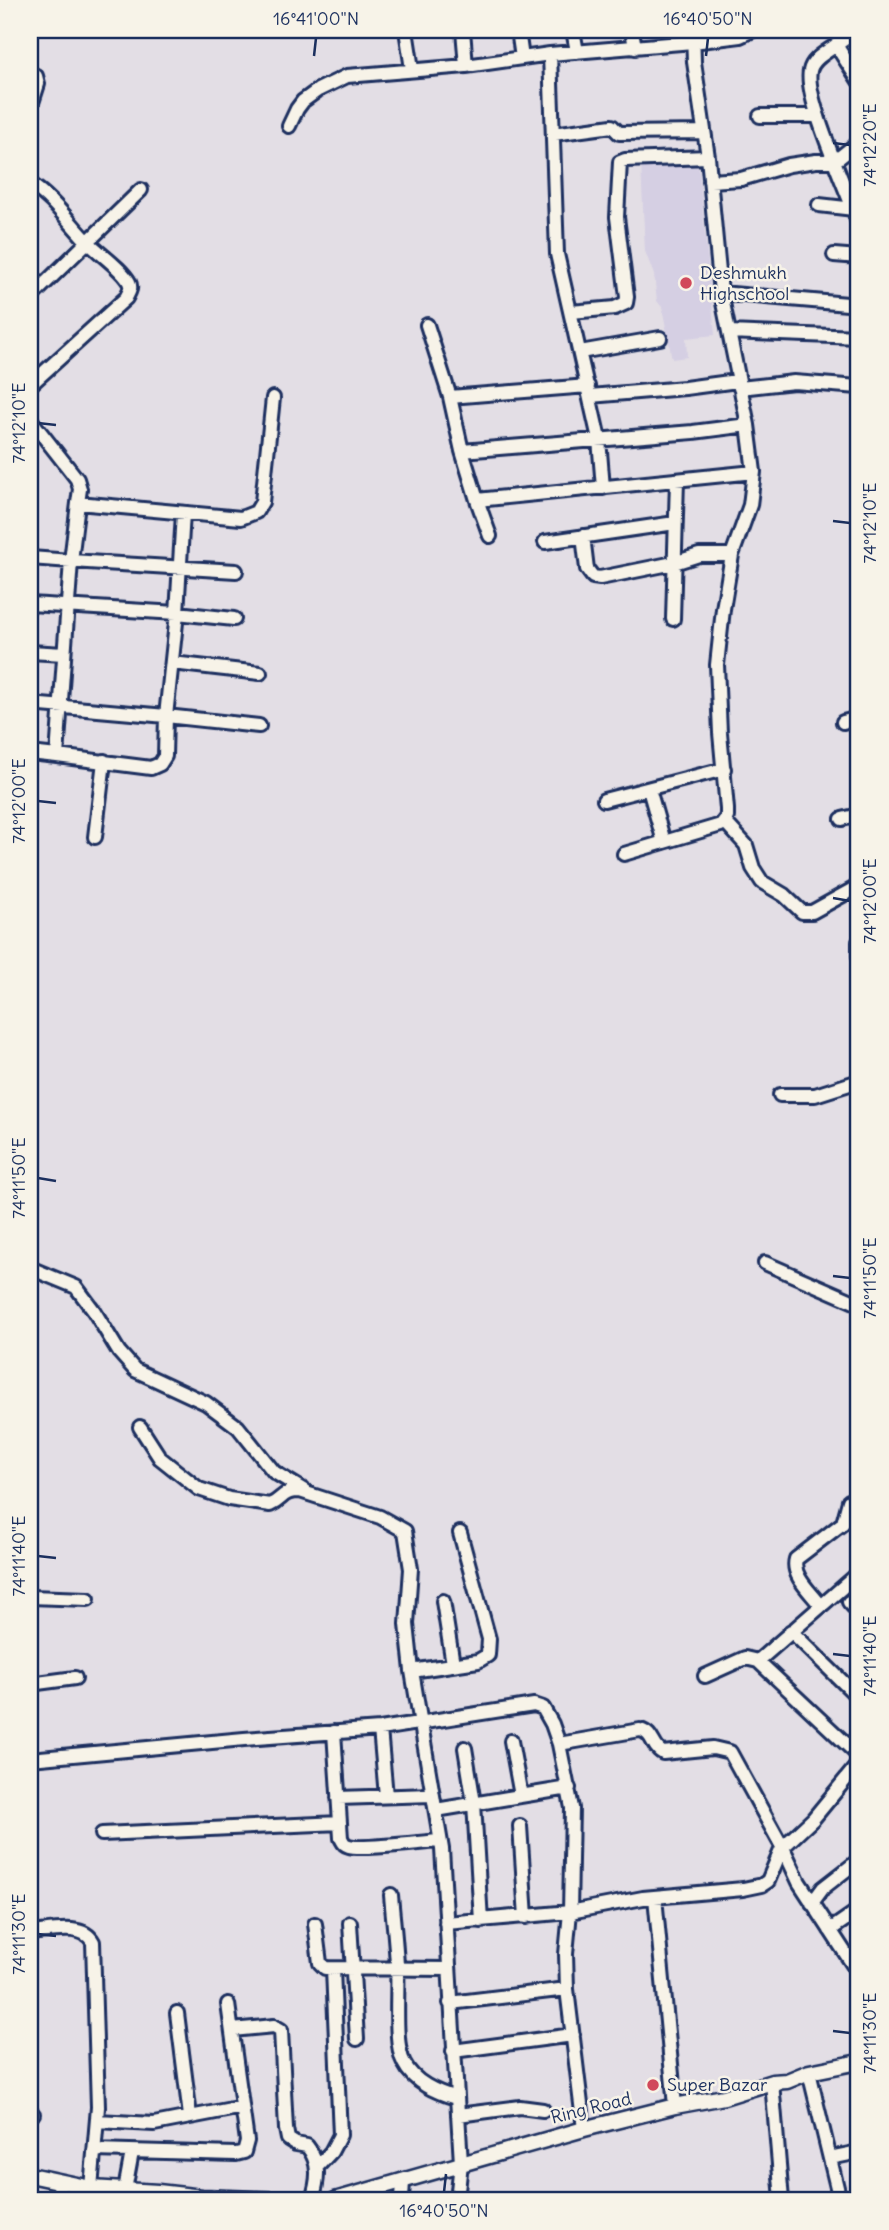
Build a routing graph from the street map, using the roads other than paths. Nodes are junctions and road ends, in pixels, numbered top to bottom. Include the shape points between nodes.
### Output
1 (406, 30) edge
2 (463, 30) edge
3 (519, 30) edge
4 (573, 30) edge
5 (632, 30) edge
6 (753, 30) edge
7 (857, 30) edge
8 (740, 33) edge
9 (693, 36) edge
10 (836, 45) junction
11 (635, 48) junction
12 (577, 52) junction
13 (550, 54) junction
14 (522, 58) junction
15 (466, 66) junction
16 (412, 69) junction
17 (30, 72) edge
18 (859, 81) edge
19 (30, 108) edge
20 (760, 116) dead end
21 (817, 116) junction
22 (289, 125) dead end
23 (704, 132) junction
24 (554, 134) junction
25 (859, 142) edge
26 (708, 157) junction
27 (835, 161) junction
28 (710, 181) junction
29 (30, 184) edge
30 (141, 190) dead end
31 (819, 205) dead end
32 (854, 209) junction
33 (859, 225) edge
34 (87, 241) junction
35 (834, 256) dead end
36 (859, 257) edge
37 (722, 293) junction
38 (30, 298) edge
39 (859, 305) edge
40 (571, 312) junction
41 (427, 325) dead end
42 (729, 331) junction
43 (859, 337) edge
44 (660, 338) dead end
45 (580, 352) junction
46 (30, 385) edge
47 (738, 385) junction
48 (859, 387) edge
49 (589, 391) junction
50 (450, 397) junction
51 (273, 398) dead end
52 (30, 419) edge
53 (748, 425) junction
54 (599, 439) junction
55 (462, 451) junction
56 (754, 472) junction
57 (677, 480) junction
58 (603, 488) junction
59 (477, 500) junction
60 (78, 503) junction
61 (183, 513) junction
62 (675, 523) junction
63 (490, 536) dead end
64 (583, 537) junction
65 (545, 542) dead end
66 (732, 555) junction
67 (30, 558) edge
68 (71, 561) junction
69 (674, 563) junction
70 (180, 566) junction
71 (236, 571) dead end
72 (30, 604) edge
73 (68, 607) junction
74 (177, 613) junction
75 (234, 619) dead end
76 (673, 619) dead end
77 (30, 652) edge
78 (64, 653) junction
79 (172, 663) junction
80 (260, 673) dead end
81 (30, 704) edge
82 (60, 706) junction
83 (166, 716) junction
84 (859, 718) edge
85 (843, 722) dead end
86 (259, 726) dead end
87 (30, 754) edge
88 (57, 755) junction
89 (104, 761) junction
90 (724, 769) junction
91 (649, 789) junction
92 (604, 800) dead end
93 (859, 815) edge
94 (842, 819) dead end
95 (725, 822) junction
96 (95, 836) dead end
97 (664, 842) junction
98 (624, 855) dead end
99 (859, 886) edge
100 (859, 942) edge
101 (859, 956) edge
102 (859, 1081) edge
103 (780, 1095) dead end
104 (765, 1262) dead end
105 (30, 1268) edge
106 (859, 1304) edge
107 (139, 1427) dead end
108 (310, 1494) junction
109 (849, 1501) dead end
110 (460, 1533) dead end
111 (859, 1573) edge
112 (30, 1597) edge
113 (88, 1599) dead end
114 (443, 1601) dead end
115 (849, 1602) dead end
116 (821, 1606) junction
117 (859, 1613) edge
118 (791, 1632) junction
119 (758, 1661) junction
120 (453, 1664) junction
121 (412, 1671) junction
122 (705, 1675) dead end
123 (75, 1678) dead end
124 (30, 1684) edge
125 (859, 1698) edge
126 (420, 1723) junction
127 (380, 1729) junction
128 (334, 1732) junction
129 (511, 1741) dead end
130 (559, 1744) junction
131 (465, 1748) dead end
132 (859, 1756) edge
133 (30, 1759) edge
134 (859, 1763) edge
135 (569, 1788) junction
136 (432, 1795) junction
137 (386, 1796) junction
138 (521, 1797) junction
139 (338, 1798) junction
140 (474, 1802) junction
141 (436, 1810) junction
142 (340, 1823) junction
143 (520, 1826) dead end
144 (102, 1834) dead end
145 (440, 1841) junction
146 (782, 1848) junction
147 (859, 1860) edge
148 (391, 1895) dead end
149 (654, 1897) junction
150 (812, 1903) junction
151 (859, 1910) edge
152 (570, 1912) junction
153 (526, 1917) junction
154 (481, 1921) junction
155 (350, 1923) dead end
156 (446, 1923) junction
157 (315, 1924) dead end
158 (830, 1930) junction
159 (30, 1933) edge
160 (397, 1967) junction
161 (857, 1967) edge
162 (354, 1968) junction
163 (333, 1969) junction
164 (449, 1969) junction
165 (567, 1989) junction
166 (450, 2003) junction
167 (228, 2004) dead end
168 (177, 2014) dead end
169 (232, 2030) junction
170 (573, 2035) junction
171 (358, 2039) dead end
172 (453, 2051) junction
173 (859, 2062) edge
174 (809, 2072) junction
175 (772, 2082) junction
176 (456, 2098) junction
177 (675, 2106) junction
178 (242, 2107) junction
179 (543, 2110) dead end
180 (458, 2115) junction
181 (190, 2116) junction
182 (97, 2121) junction
183 (584, 2129) junction
184 (94, 2150) junction
185 (132, 2152) junction
186 (859, 2152) edge
187 (830, 2158) junction
188 (461, 2163) junction
189 (317, 2167) junction
190 (30, 2175) edge
191 (403, 2180) junction
192 (60, 2182) junction
193 (91, 2188) junction
194 (125, 2190) junction
195 (158, 2196) edge
196 (58, 2200) edge
197 (268, 2200) edge
198 (283, 2200) edge
199 (312, 2200) edge
200 (340, 2200) edge
201 (402, 2200) edge
202 (457, 2200) edge
203 (782, 2200) edge
204 (840, 2200) edge

1 - 16 street
2 - 15 street
3 - 14 street
4 - 12 street
5 - 11 street
6 - 8 street
7 - 10 street
8 - 9 street
9 - 11 street
9 - 23 street
10 - 18 street
10 - 21 street via 810,68
11 - 12 street
12 - 13 street
13 - 14 street
13 - 24 street
14 - 15 street
15 - 16 street
16 - 22 street via 334,81 303,102
17 - 19 street via 38,84
20 - 21 street
21 - 27 street
23 - 24 street via 619,133 612,126
23 - 26 street
24 - 40 street via 557,254
25 - 27 street
26 - 28 street
26 - 40 street via 620,162 617,217 626,303
27 - 28 street
27 - 32 street
28 - 37 street
29 - 34 street
30 - 34 street
31 - 32 street
32 - 33 street
34 - 38 street
34 - 46 street via 123,275 131,290
35 - 36 street
37 - 39 street
37 - 42 street
40 - 45 street
41 - 50 street
42 - 43 street
42 - 47 street
44 - 45 street
45 - 49 street
47 - 48 street via 794,382
47 - 49 street
47 - 53 street
49 - 50 street
49 - 54 street
50 - 55 street
51 - 61 street via 262,502 256,512 240,518
52 - 60 street via 77,479
53 - 54 street
53 - 56 street
54 - 55 street
54 - 58 street
55 - 59 street
56 - 57 street
56 - 66 street via 750,505
57 - 58 street
57 - 62 street
58 - 59 street
59 - 63 street
60 - 61 street
60 - 68 street
61 - 70 street
62 - 64 street
62 - 69 street
64 - 65 street
64 - 69 street via 587,569 593,577
66 - 69 street via 699,555
66 - 90 street via 717,665
67 - 68 street
68 - 70 street
68 - 73 street
69 - 76 street
70 - 71 street
70 - 74 street
72 - 73 street
73 - 74 street
73 - 78 street
74 - 75 street
74 - 79 street
77 - 78 street
78 - 82 street
79 - 80 street
79 - 83 street
81 - 82 street
82 - 83 street
82 - 88 street
83 - 86 street
83 - 89 street via 165,756 160,764 151,768
84 - 85 street
87 - 88 street
88 - 89 street
89 - 96 street
90 - 91 street
90 - 95 street
91 - 92 street
91 - 97 street
93 - 94 street
95 - 97 street
95 - 99 street via 746,845 762,882 802,912 812,912
97 - 98 street
100 - 101 street
102 - 103 street via 815,1095
104 - 106 street
105 - 108 street via 76,1287 135,1370 206,1403 237,1427 274,1472
107 - 108 street via 160,1458 208,1493 270,1505 289,1491
108 - 121 street via 380,1517 405,1531 411,1569 407,1624
109 - 116 street via 843,1523 794,1564
110 - 120 street via 490,1645 485,1658
111 - 116 street
112 - 113 street
114 - 120 street
115 - 117 street
116 - 118 street
118 - 119 street
118 - 125 street
119 - 122 street via 745,1658
119 - 132 street
120 - 121 street
121 - 126 street
123 - 124 street
126 - 127 street
126 - 130 street via 534,1705 547,1712
126 - 136 street
127 - 128 street
127 - 137 street
128 - 133 street
128 - 139 street
129 - 138 street
130 - 135 street
130 - 146 street via 640,1730 649,1734 663,1753 713,1748 730,1752
131 - 140 street
134 - 146 street via 813,1819
135 - 138 street
135 - 152 street
136 - 137 street
136 - 141 street
137 - 139 street
138 - 140 street
139 - 142 street
140 - 141 street
140 - 154 street
141 - 145 street
142 - 144 street
142 - 145 street via 343,1842 353,1847
143 - 153 street
145 - 156 street
146 - 149 street via 768,1881 757,1888
146 - 150 street
147 - 150 street via 823,1888
148 - 160 street
149 - 152 street
149 - 177 street
150 - 158 street
151 - 158 street
152 - 153 street
152 - 165 street
153 - 154 street
154 - 156 street
155 - 162 street
156 - 164 street
157 - 163 street via 320,1963
158 - 161 street
159 - 182 street via 74,1930 89,1935 93,1942
160 - 162 street
160 - 164 street
160 - 176 street via 399,2042 405,2066 427,2087
162 - 163 street
162 - 171 street
163 - 189 street via 340,2135
164 - 166 street
165 - 166 street
165 - 170 street
166 - 172 street
167 - 169 street
168 - 181 street
169 - 178 street
169 - 189 street via 274,2026 281,2030 288,2138 307,2146
170 - 172 street
170 - 183 street
172 - 176 street
173 - 174 main road, Ring Road
174 - 175 main road, Ring Road
174 - 187 street
175 - 177 main road, Ring Road
175 - 203 street
176 - 180 street
177 - 183 main road, Ring Road
178 - 181 street
178 - 185 street via 244,2152
179 - 180 street via 520,2107
180 - 188 street
181 - 182 street via 143,2125
182 - 184 street
183 - 188 main road, Ring Road
184 - 185 street
184 - 193 street
185 - 194 street
186 - 187 street
187 - 204 street
188 - 191 main road, Ring Road
188 - 202 street
189 - 199 street
190 - 192 main road
191 - 200 main road, Ring Road
191 - 201 street
192 - 193 main road
192 - 196 street
193 - 194 main road
194 - 195 main road
195 - 197 main road
197 - 198 main road

